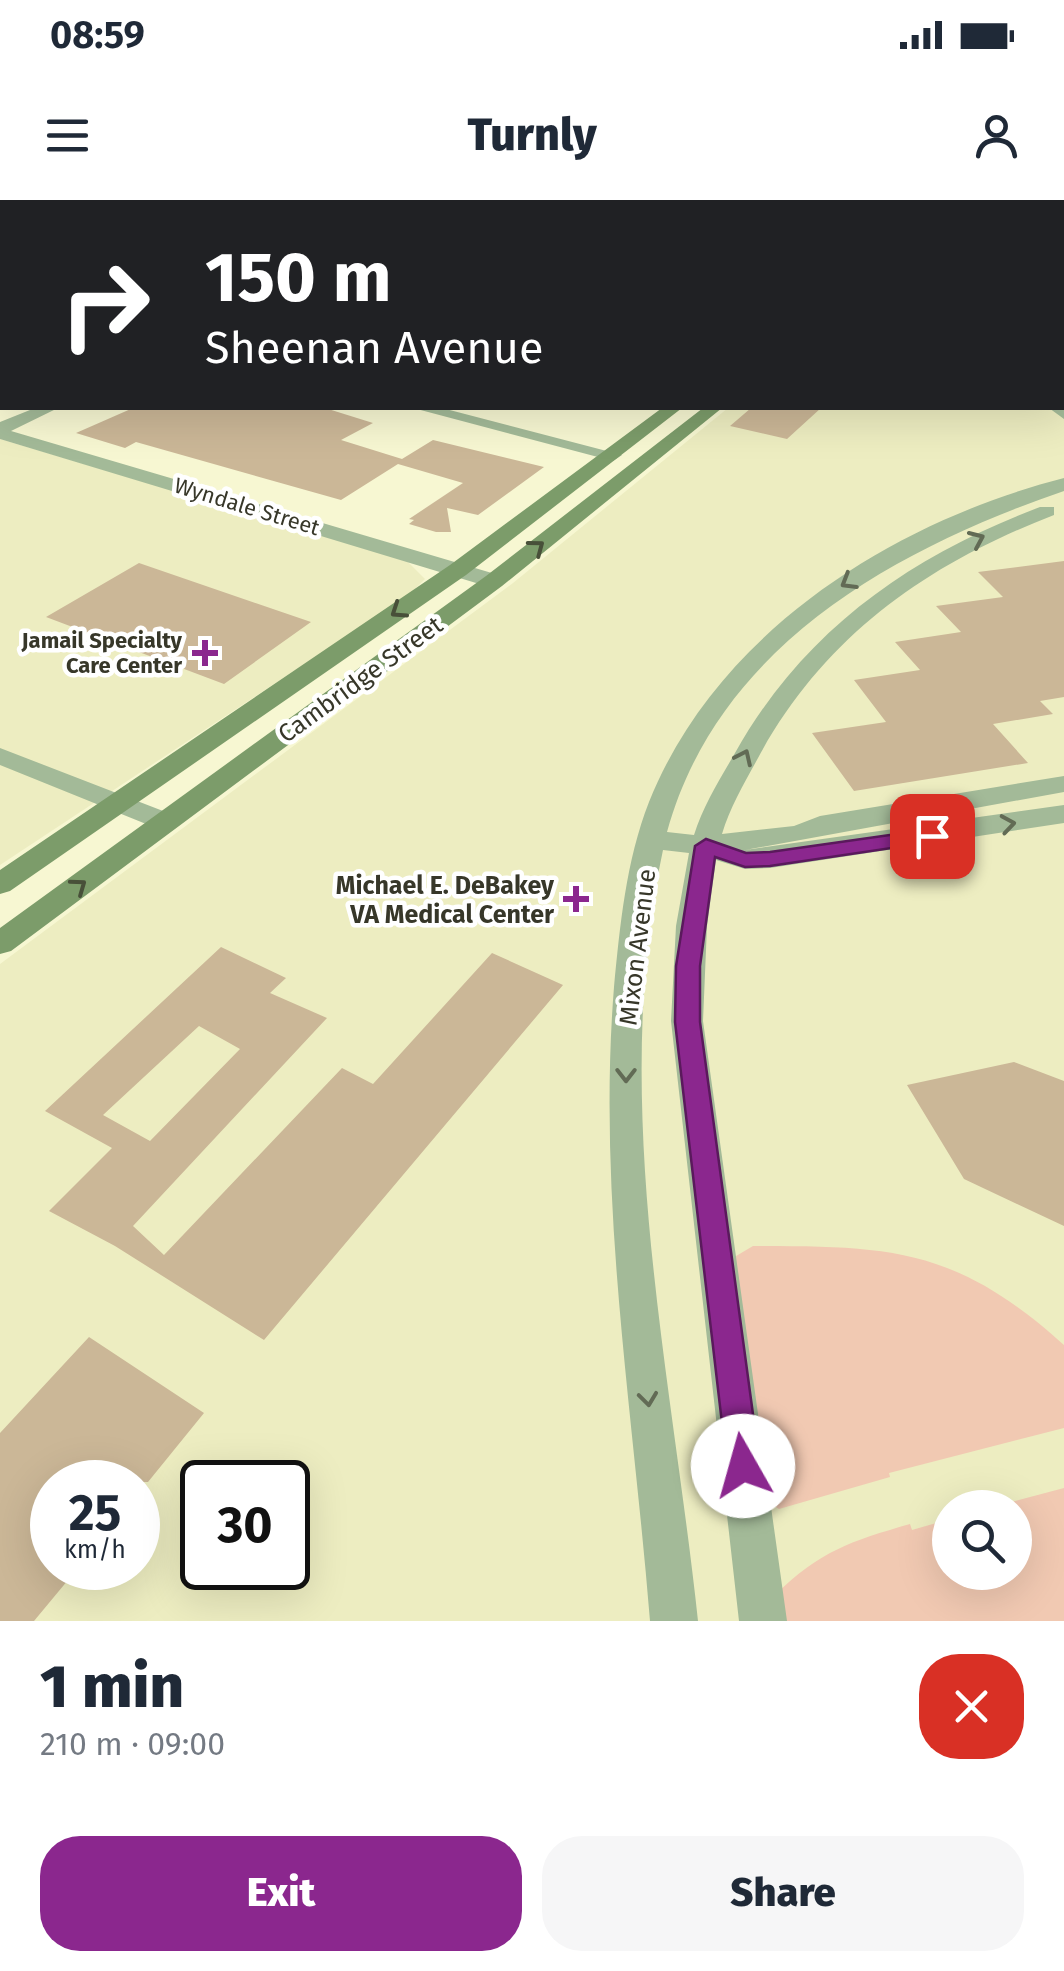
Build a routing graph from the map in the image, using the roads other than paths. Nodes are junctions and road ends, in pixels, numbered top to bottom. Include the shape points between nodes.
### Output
1 (46, 410) edge
2 (430, 410) edge
3 (670, 410) edge
4 (710, 410) edge
5 (0, 431) edge
6 (613, 455) junction
7 (1064, 484) edge
8 (1064, 506) edge
9 (458, 570) junction
10 (494, 581) junction
11 (0, 756) edge
12 (1064, 784) edge
13 (724, 800) junction
14 (116, 804) junction
15 (1064, 814) edge
16 (166, 822) junction
17 (820, 825) junction
18 (651, 839) junction
19 (706, 846) junction
20 (0, 884) edge
21 (0, 943) edge
22 (674, 1621) edge
23 (764, 1621) edge

1 - 5 street
2 - 6 street
3 - 6 street, Cambridge Street
10 -> 4 street, Cambridge Street
5 - 9 street, Wyndale Street
6 - 9 street, Cambridge Street
7 -> 18 street, Mixon Avenue via 918,541 832,591 756,659 705,726 671,782
13 -> 8 street via 772,706 839,628 948,553
9 - 10 street, Wyndale Street
9 -> 14 street, Cambridge Street
10 - 16 street, Cambridge Street
11 - 14 street
12 - 17 street
13 - 17 street via 764,829
13 - 19 street
14 - 16 street
14 - 20 street, Cambridge Street
19 -> 15 street via 745,860 788,858
21 -> 16 street, Cambridge Street
17 - 19 street
18 - 19 street
18 -> 22 street, Mixon Avenue via 630,976 626,1102 638,1320
19 - 23 street via 688,966 688,1022

